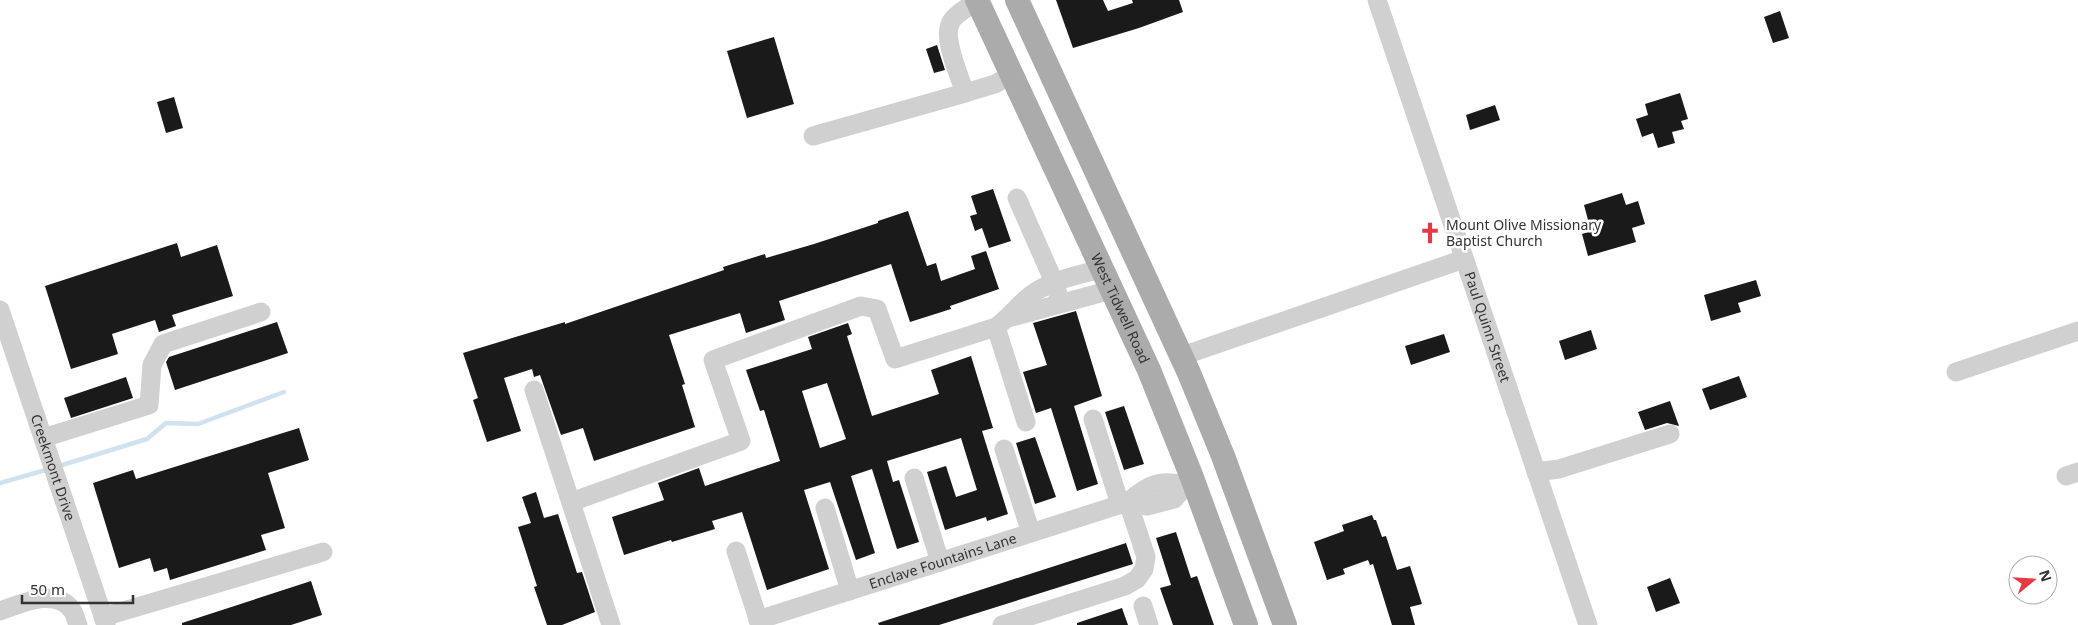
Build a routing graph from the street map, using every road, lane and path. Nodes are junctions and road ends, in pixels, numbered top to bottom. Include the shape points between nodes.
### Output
1 (1017, 0) edge
2 (1377, 0) edge
3 (977, 1) edge
4 (1044, 60) junction
5 (1011, 75) junction
6 (965, 93) junction
7 (813, 136) dead end
8 (1017, 198) dead end
9 (1464, 259) junction
10 (1106, 280) junction
11 (1054, 282) junction
12 (1061, 304) junction
13 (0, 310) edge
14 (261, 312) dead end
15 (1002, 322) junction
16 (2078, 331) edge
17 (1182, 356) junction
18 (1956, 372) dead end
19 (534, 390) dead end
20 (1093, 419) dead end
21 (1026, 422) dead end
22 (1670, 434) dead end
23 (45, 444) junction
24 (1004, 449) dead end
25 (1536, 472) junction
26 (914, 478) dead end
27 (1190, 484) junction
28 (571, 502) junction
29 (1124, 503) junction
30 (825, 508) dead end
31 (1031, 533) junction
32 (736, 551) dead end
33 (323, 552) dead end
34 (940, 562) junction
35 (850, 591) junction
36 (1277, 602) junction
37 (1143, 606) dead end
38 (0, 610) edge
39 (1244, 620) edge
40 (759, 622) edge
41 (105, 623) edge
42 (78, 625) edge
43 (611, 625) edge
44 (1002, 625) edge
45 (1149, 625) edge
46 (1285, 625) edge
47 (1588, 625) edge

1 - 4 main road
2 - 9 street, Paul Quinn Street
3 - 5 main road, West Tidwell Road
3 - 6 street via 958,14 948,33
4 - 5 main road
4 - 17 main road
5 - 6 street via 995,84
5 - 10 main road, West Tidwell Road
6 - 7 street
8 - 11 street
9 - 17 street
9 - 25 street, Paul Quinn Street
10 - 11 street
10 - 12 street
10 - 27 main road, West Tidwell Road via 1149,370
11 - 12 street
11 - 15 street via 1025,299
12 - 15 street
13 - 23 street, Creekmont Drive
14 - 23 street via 163,344 152,365 149,405
15 - 21 street
15 - 28 street via 895,359 877,309 861,306 713,360 741,441
16 - 18 street
17 - 36 main road
19 - 28 street
20 - 29 street
22 - 25 street via 1559,469
23 - 41 street, Creekmont Drive
24 - 31 street
25 - 47 street, Paul Quinn Street
26 - 34 street
27 - 29 street, Enclave Fountains Lane via 1174,499 1158,493 1147,506
27 - 39 main road, West Tidwell Road
28 - 43 street
29 - 31 street, Enclave Fountains Lane
29 - 44 street via 1146,557 1144,569 1137,579
30 - 35 street
31 - 34 street, Enclave Fountains Lane
32 - 40 street
33 - 41 street
34 - 35 street, Enclave Fountains Lane
35 - 40 street, Enclave Fountains Lane
36 - 39 main road
36 - 46 main road
37 - 45 street
38 - 42 street via 37,599 57,600 71,609

